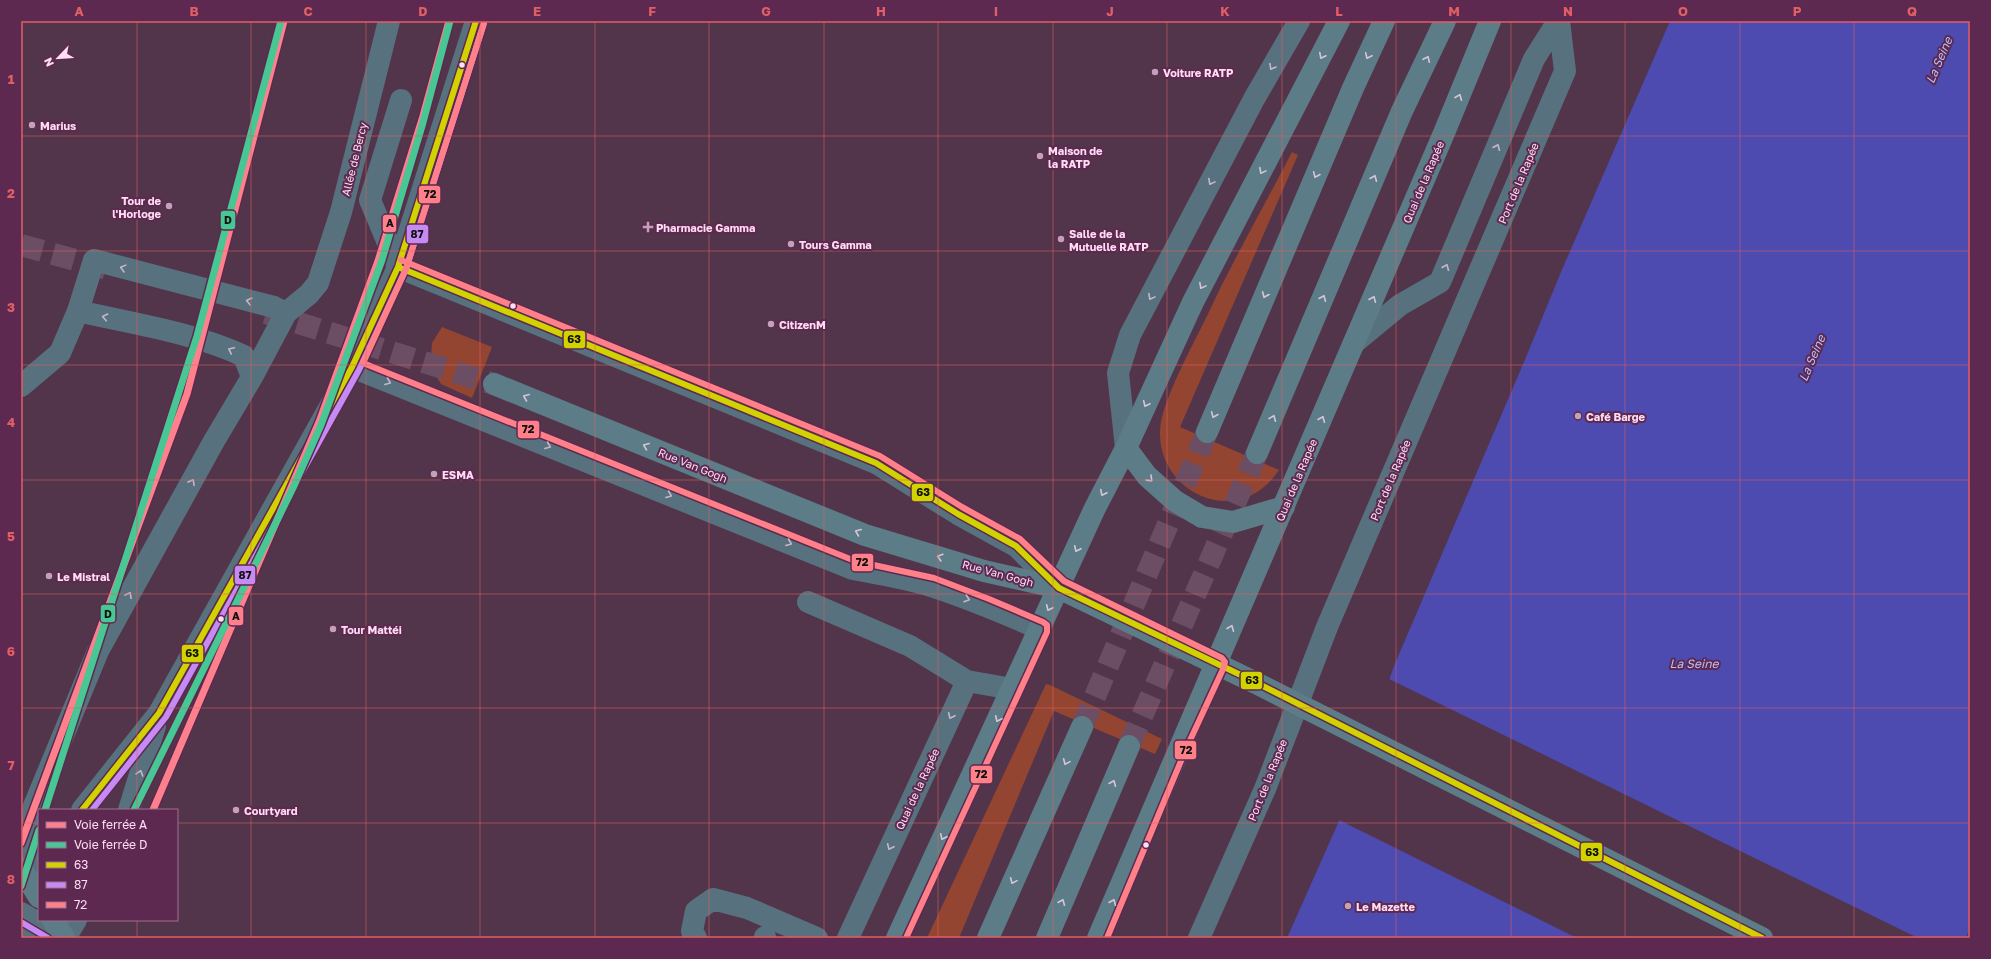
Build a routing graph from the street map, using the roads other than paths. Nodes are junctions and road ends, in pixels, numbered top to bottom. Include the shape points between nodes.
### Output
1 (389, 21) edge
2 (476, 21) edge
3 (1299, 21) edge
4 (1340, 21) edge
5 (1384, 21) edge
6 (1445, 21) edge
7 (1490, 21) edge
8 (1559, 21) edge
9 (401, 100) dead end
10 (398, 267) junction
11 (78, 311) junction
12 (286, 313) junction
13 (1354, 343) junction
14 (352, 367) junction
15 (252, 377) junction
16 (494, 384) tunnel mouth
17 (21, 386) edge
18 (1207, 432) tunnel mouth
19 (1126, 448) junction
20 (1257, 453) tunnel mouth
21 (1284, 507) junction
22 (1059, 588) junction
23 (808, 602) dead end
24 (1040, 629) junction
25 (1217, 664) junction
26 (967, 681) junction
27 (1012, 689) junction
28 (159, 713) junction
29 (1082, 727) tunnel mouth
30 (1129, 746) tunnel mouth
31 (83, 809) edge
32 (129, 809) edge
33 (27, 875) edge
34 (38, 895) edge
35 (21, 913) edge
36 (54, 921) edge
37 (75, 921) edge
38 (21, 926) edge
39 (28, 938) edge
40 (65, 938) edge
41 (696, 938) edge
42 (817, 938) edge
43 (848, 938) edge
44 (897, 938) edge
45 (988, 938) edge
46 (1047, 938) edge
47 (1098, 938) edge
48 (1199, 938) edge
49 (1762, 938) edge

1 - 12 street, Allée de Bercy via 341,212 314,288
2 - 10 street
3 -> 19 street via 1254,99 1130,335 1118,374
4 -> 19 main road via 1193,302
5 -> 18 main road
20 -> 6 main road via 1402,111
13 -> 7 main road, Quai de la Rapée
13 -> 8 street, Port de la Rapée via 1400,305 1440,282 1534,59
8 - 48 street, Port de la Rapée via 1565,71 1327,627 1265,789
9 - 10 street via 370,200
10 - 14 street
10 - 22 street, Rue Van Gogh via 876,463 958,514 1016,546
12 -> 11 street via 274,307 94,260
15 -> 11 street via 244,356 222,346 141,324
11 - 17 street via 60,353
12 - 15 street
21 -> 13 main road, Quai de la Rapée
14 -> 24 street via 853,569 931,586 991,607
14 - 28 street
33 -> 15 street via 34,806 98,651
22 -> 16 main road, Rue Van Gogh via 984,571 865,535
19 -> 21 main road via 1147,476 1175,501 1202,517 1233,522
19 -> 22 main road via 1095,508
25 -> 21 main road, Quai de la Rapée
22 -> 24 main road
22 - 25 main road
23 - 26 street via 910,646
24 - 27 main road
47 -> 25 main road, Quai de la Rapée via 1179,746
25 - 49 main road, bridge
26 - 27 street
26 -> 43 street, Quai de la Rapée
27 -> 44 main road
28 - 31 street
32 -> 28 street
29 -> 45 main road
46 -> 30 main road
33 - 34 main road
35 - 40 street
36 - 40 main road
37 - 40 street
38 - 39 street
41 - 42 street via 692,931 696,911 713,899 747,908

